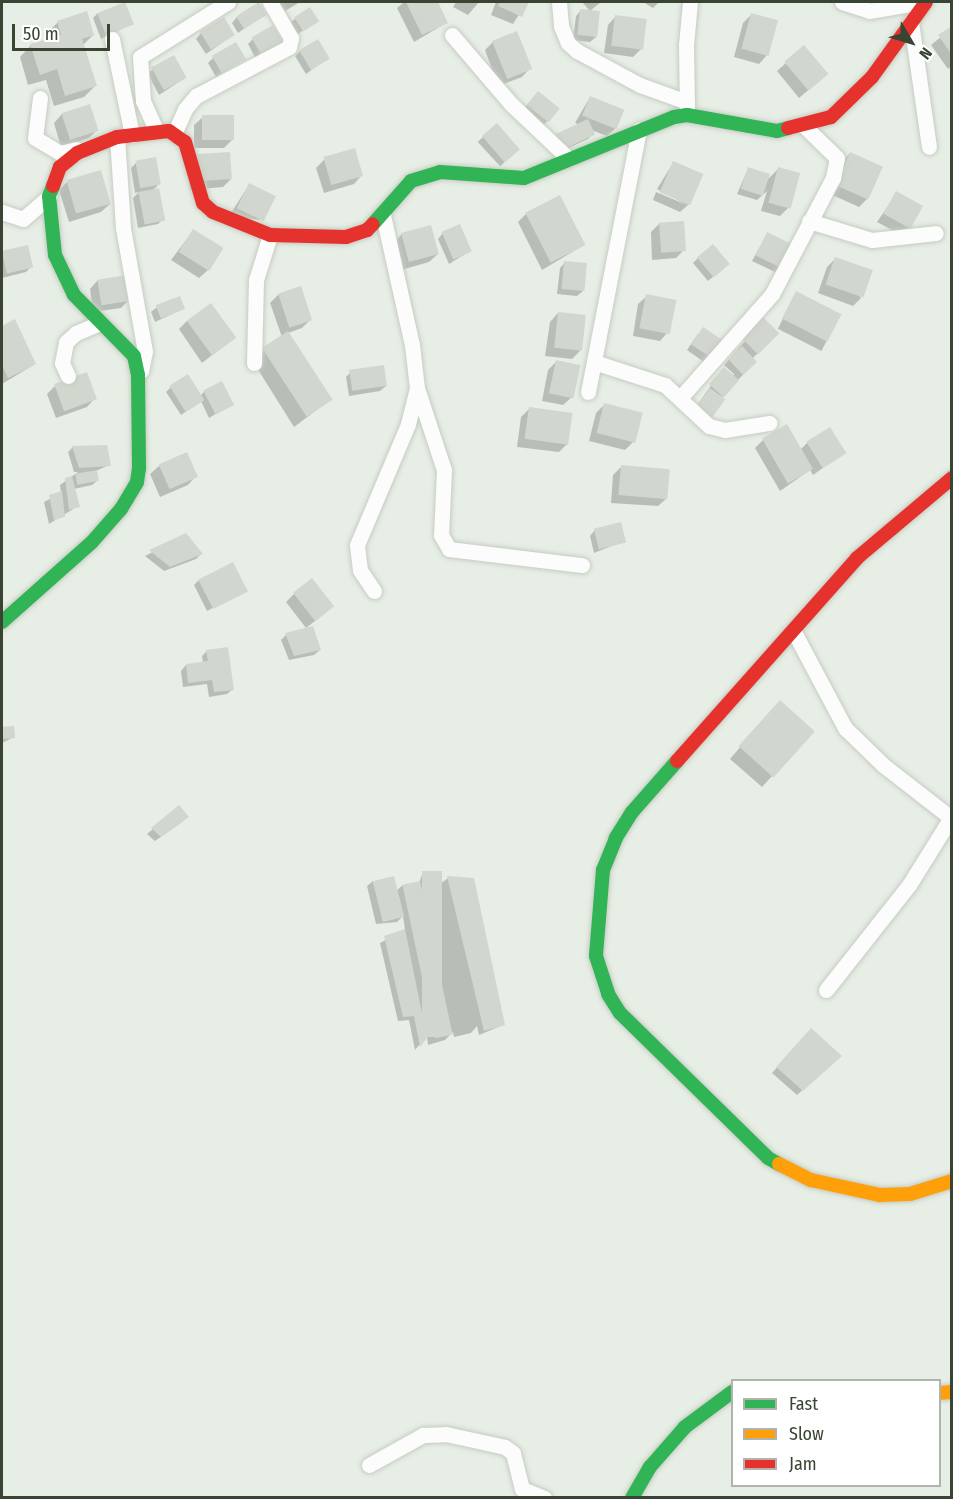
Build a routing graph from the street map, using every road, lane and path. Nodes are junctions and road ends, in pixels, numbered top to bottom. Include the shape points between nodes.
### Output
1 (228, 2) edge
2 (270, 2) edge
3 (559, 2) edge
4 (690, 2) edge
5 (842, 2) edge
6 (925, 2) edge
7 (911, 22) junction
8 (452, 35) dead end
9 (112, 39) dead end
10 (40, 98) dead end
11 (687, 109) junction
12 (805, 126) junction
13 (156, 130) junction
14 (639, 130) junction
15 (174, 134) junction
16 (124, 136) junction
17 (95, 146) junction
18 (929, 147) dead end
19 (568, 158) junction
20 (49, 196) junction
21 (2, 212) edge
22 (383, 215) junction
23 (809, 221) junction
24 (936, 233) dead end
25 (270, 235) junction
26 (100, 322) junction
27 (594, 362) junction
28 (254, 363) dead end
29 (138, 375) junction
30 (68, 376) dead end
31 (417, 388) junction
32 (588, 392) dead end
33 (680, 399) junction
34 (769, 423) dead end
35 (951, 478) edge
36 (582, 566) dead end
37 (374, 591) dead end
38 (2, 622) edge
39 (794, 632) junction
40 (951, 817) edge
41 (826, 990) dead end
42 (951, 1181) edge
43 (731, 1393) edge
44 (369, 1466) dead end
45 (544, 1497) edge
46 (632, 1497) edge

1 - 13 street via 140,57 142,101
2 - 15 street via 291,38 290,47 196,96 184,109
3 - 11 street via 561,26 568,43 577,51
4 - 11 street
5 - 6 street via 869,10
6 - 7 street
7 - 12 street via 858,94 831,117
7 - 18 street
8 - 19 street via 511,104
9 - 16 street
10 - 17 street via 35,138 60,153
11 - 12 street via 760,130
11 - 14 street
12 - 23 street via 837,158 833,178
13 - 15 street
13 - 16 street
14 - 19 street
14 - 27 street
15 - 25 street via 185,142 202,202 225,219
16 - 17 street
16 - 29 street via 123,228 145,351
17 - 20 street via 77,153 60,168
19 - 22 street via 524,178 440,172 429,175 405,187
20 - 21 street via 23,219
20 - 26 street via 51,234 63,276 74,295
22 - 25 street via 367,230 346,237
22 - 31 street via 412,345
23 - 24 street via 872,240
23 - 33 street via 772,294
25 - 28 street via 256,280
26 - 29 street via 134,356
26 - 30 street via 66,342 62,363
27 - 32 street
27 - 33 street via 665,385
29 - 38 street via 139,468 132,492 92,542
31 - 36 street via 444,470 441,535 449,549
31 - 37 street via 408,424 357,545 360,570
33 - 34 street via 709,426 725,430
35 - 39 street via 857,558
39 - 40 street via 845,728 883,765
39 - 42 street via 652,787 616,838 603,870 600,894 596,956 600,971 608,994 636,1032 677,1066 737,1131 768,1158 811,1179 880,1195 910,1194
40 - 41 street via 909,885
43 - 46 street via 685,1427 650,1467
44 - 45 street via 423,1435 446,1434 505,1447 513,1453 522,1488

